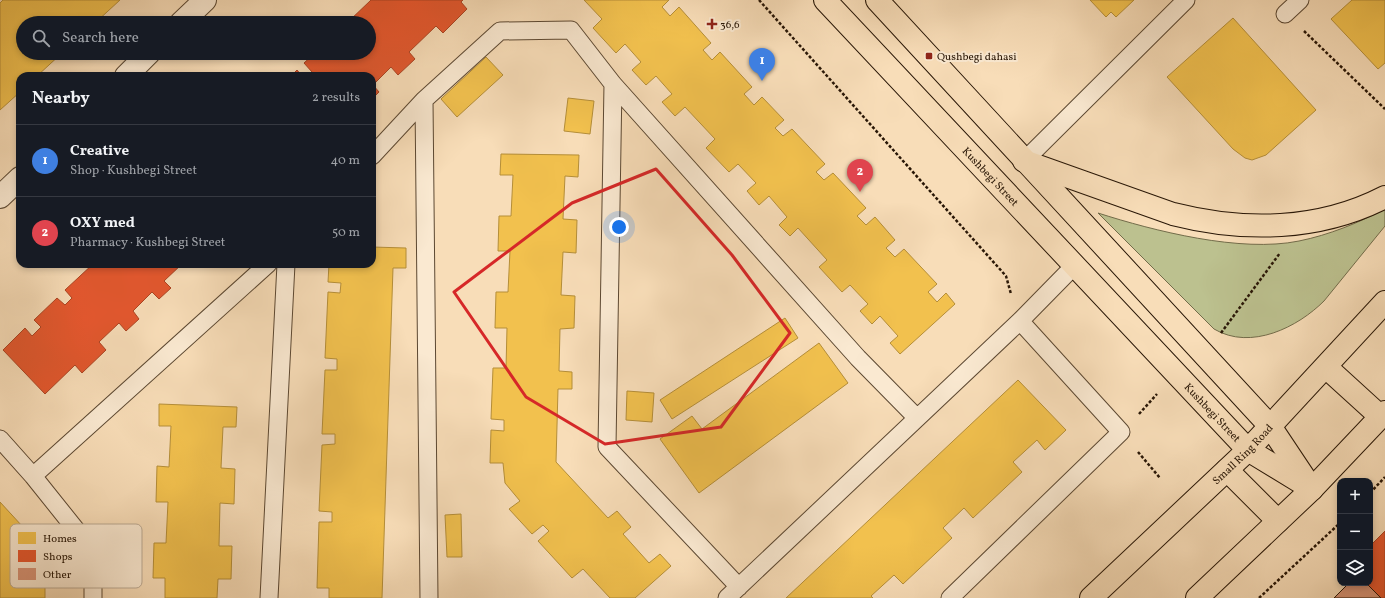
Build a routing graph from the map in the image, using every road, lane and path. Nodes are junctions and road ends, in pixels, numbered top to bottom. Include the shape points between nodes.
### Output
1 (205, 0) edge
2 (760, 0) edge
3 (825, 0) edge
4 (877, 0) edge
5 (1186, 0) edge
6 (1300, 0) edge
7 (1285, 14) joint
8 (188, 16) edge
9 (143, 60) edge
10 (130, 72) edge
11 (613, 84) junction
12 (424, 100) junction
13 (1385, 109) edge
14 (376, 152) edge
15 (1024, 161) junction
16 (1385, 197) edge
17 (1285, 247) dead end
18 (1075, 265) junction
19 (264, 268) edge
20 (286, 268) edge
21 (1385, 302) edge
22 (1020, 321) junction
23 (1221, 333) dead end
24 (1326, 367) junction
25 (1158, 394) dead end
26 (1383, 415) edge
27 (917, 418) junction
28 (1270, 426) junction
29 (1121, 432) junction
30 (0, 439) edge
31 (1248, 450) junction
32 (1227, 470) junction
33 (33, 476) junction
34 (1385, 477) edge
35 (1160, 478) dead end
36 (1312, 489) junction
37 (1373, 490) edge
38 (1278, 521) junction
39 (72, 524) edge
40 (1337, 526) edge
41 (733, 593) edge
42 (269, 598) edge
43 (429, 598) edge
44 (950, 598) edge
45 (1091, 598) edge
46 (1196, 598) edge
47 (1259, 598) edge

1 - 8 street
2 - 22 path via 1006,276
3 - 18 main road, Kushbegi Street
4 - 15 main road
5 - 15 lane
6 - 7 lane
7 - 13 path
9 - 10 street
11 - 12 lane via 571,30 500,31
11 - 27 lane via 858,358
11 - 41 lane via 607,447
12 - 14 lane
12 - 43 lane
15 - 16 main road via 1173,214 1235,226 1305,224 1355,210
15 - 28 main road
17 - 23 path
18 - 22 lane
18 - 31 main road, Kushbegi Street
19 - 33 lane
20 - 42 lane
21 - 24 main road, Small Ring Road
22 - 27 lane
22 - 29 lane
24 - 26 main road
24 - 28 main road, Small Ring Road
25 - 29 path
26 - 36 main road
27 - 41 lane
28 - 31 main road, Small Ring Road
28 - 36 main road
29 - 35 path
29 - 44 lane
30 - 33 lane
31 - 32 main road, Small Ring Road
31 - 36 main road, Kushbegi Street
32 - 38 main road
32 - 45 main road, Small Ring Road
33 - 39 lane
34 - 37 path
36 - 38 main road
38 - 46 main road
40 - 47 path

